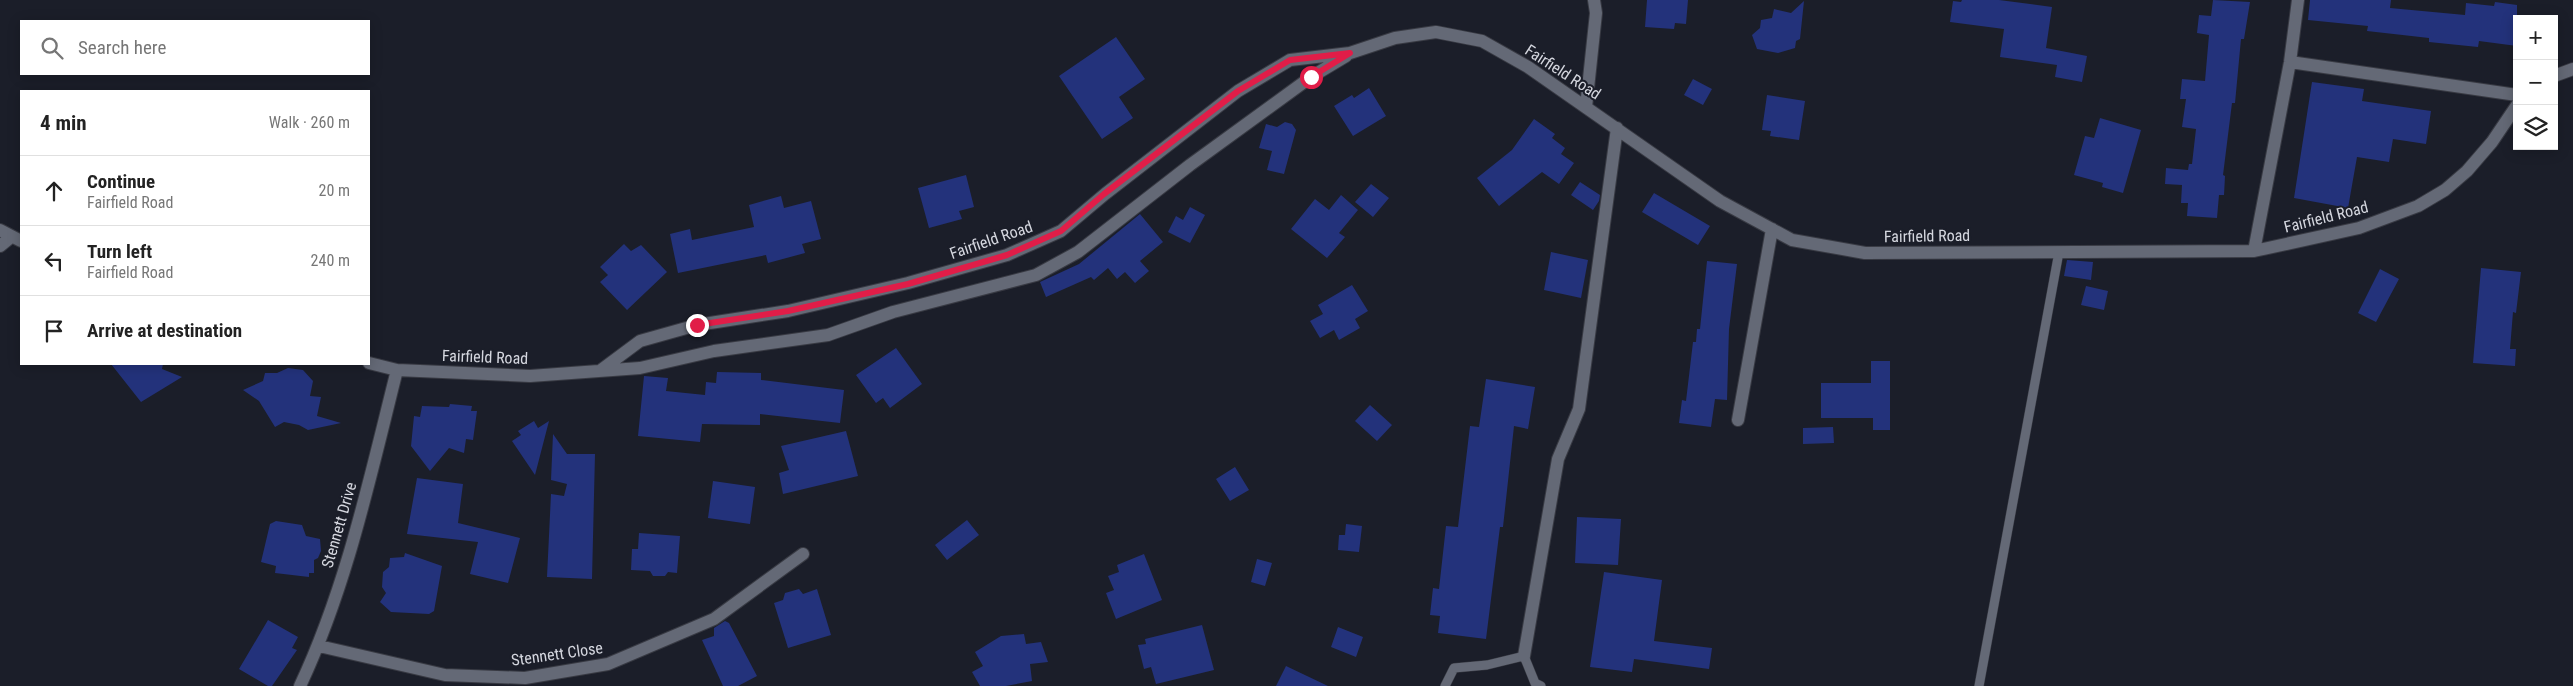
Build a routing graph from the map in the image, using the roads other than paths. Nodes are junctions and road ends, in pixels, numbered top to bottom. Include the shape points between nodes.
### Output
1 (1594, 0) edge
2 (2298, 0) edge
3 (1350, 53) junction
4 (2290, 62) junction
5 (2573, 69) edge
6 (2558, 75) edge
7 (2513, 94) edge
8 (1586, 107) junction
9 (2513, 111) edge
10 (1617, 128) junction
11 (1772, 229) junction
12 (11, 236) edge
13 (0, 246) edge
14 (2254, 250) junction
15 (2059, 252) junction
16 (370, 363) edge
17 (397, 370) junction
18 (600, 370) junction
19 (1738, 420) dead end
20 (803, 554) dead end
21 (319, 646) junction
22 (1524, 656) junction
23 (300, 686) edge
24 (1445, 686) edge
25 (1540, 686) edge
26 (1980, 686) edge

1 - 8 street via 1596,13
2 - 4 street
3 - 8 street, Fairfield Road via 1395,38 1436,32 1482,41 1528,67
3 - 18 street, Fairfield Road via 1290,60 1231,96 1061,231 1007,255 908,284 788,311 697,325 650,338 640,341
3 - 18 street, Fairfield Road via 1311,77 1190,165 1078,252 1036,275 893,312 828,335 714,352 640,368
4 - 7 street
4 - 14 street
5 - 6 street
8 - 10 street, Fairfield Road
9 - 14 street, Fairfield Road via 2467,171 2418,206 2359,228
10 - 11 street, Fairfield Road via 1720,201
10 - 22 street via 1578,408 1558,459
11 - 15 street, Fairfield Road via 1792,240 1865,253
11 - 19 street
12 - 13 street
14 - 15 street, Fairfield Road
15 - 26 lane
16 - 17 street, Fairfield Road
17 - 18 street, Fairfield Road via 530,376
17 - 21 street, Stennett Drive via 354,538
20 - 21 street, Stennett Close via 714,619 608,664 525,678 445,674
21 - 23 street, Stennett Drive
22 - 24 lane via 1487,666 1454,668
22 - 25 lane

